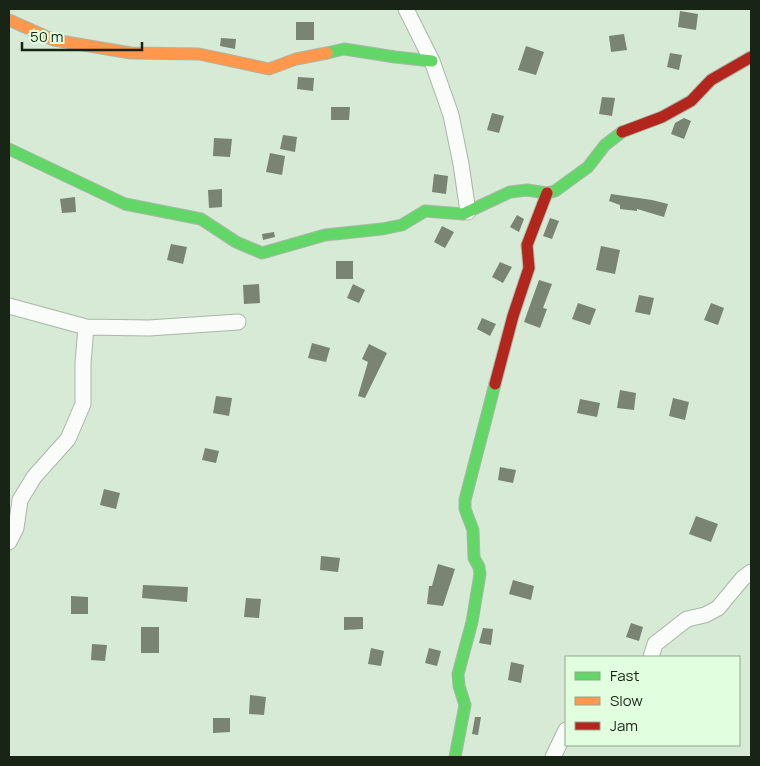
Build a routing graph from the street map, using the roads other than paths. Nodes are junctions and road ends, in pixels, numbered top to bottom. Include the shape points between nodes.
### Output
1 (406, 9) edge
2 (9, 20) edge
3 (751, 57) edge
4 (432, 62) junction
5 (9, 149) edge
6 (547, 193) junction
7 (468, 212) junction
8 (9, 306) edge
9 (238, 322) dead end
10 (86, 327) junction
11 (9, 542) edge
12 (751, 572) edge
13 (651, 656) edge
14 (565, 732) edge
15 (454, 757) edge
16 (553, 757) edge

1 - 4 street
2 - 4 street via 54,40 131,53 199,54 269,69 296,59 344,49
3 - 6 street via 711,80 692,100 662,117 624,131 605,146 588,167 555,191
4 - 7 street via 451,115
5 - 7 street via 125,204 201,219 236,242 262,253 325,235 402,225 425,211
6 - 7 street via 510,192
6 - 15 street via 527,246 529,268 513,316 465,500 473,530 474,558 480,574 458,678 465,705
8 - 10 street
9 - 10 street via 149,328
10 - 11 street via 83,404 68,439 34,477 20,500 16,528
12 - 13 street via 718,608 687,619 656,644
14 - 16 street

